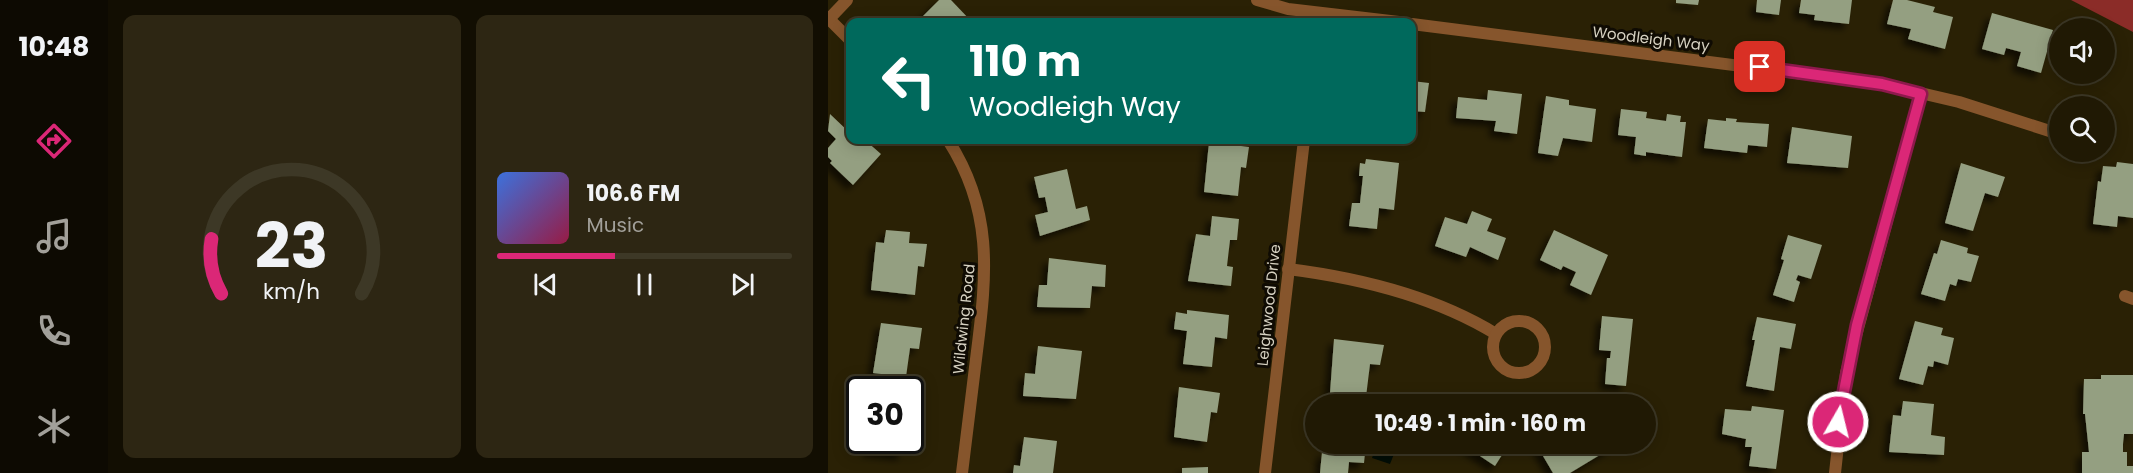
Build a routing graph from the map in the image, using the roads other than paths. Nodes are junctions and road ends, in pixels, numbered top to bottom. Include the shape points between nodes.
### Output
1 (847, 0) edge
2 (1257, 0) edge
3 (1318, 18) edge
4 (828, 19) edge
5 (1416, 24) edge
6 (846, 36) edge
7 (1921, 94) junction
8 (2049, 131) edge
9 (950, 144) edge
10 (1304, 144) edge
11 (1288, 269) junction
12 (1496, 334) junction
13 (962, 473) edge
14 (1266, 473) edge
15 (1835, 473) edge

1 - 4 street
2 - 3 street
4 - 6 street
5 - 7 street, Woodleigh Way via 1806,73
7 - 8 street, Woodleigh Way
7 - 15 street via 1846,373
9 - 13 street, Wildwing Road via 971,181 980,208 986,267
10 - 11 street, Leighwood Drive
11 - 12 street via 1381,286
11 - 14 street, Leighwood Drive
12 - 12 street via 1496,359 1508,370 1516,373 1532,369 1543,356 1543,339 1533,326 1517,321 1508,323

